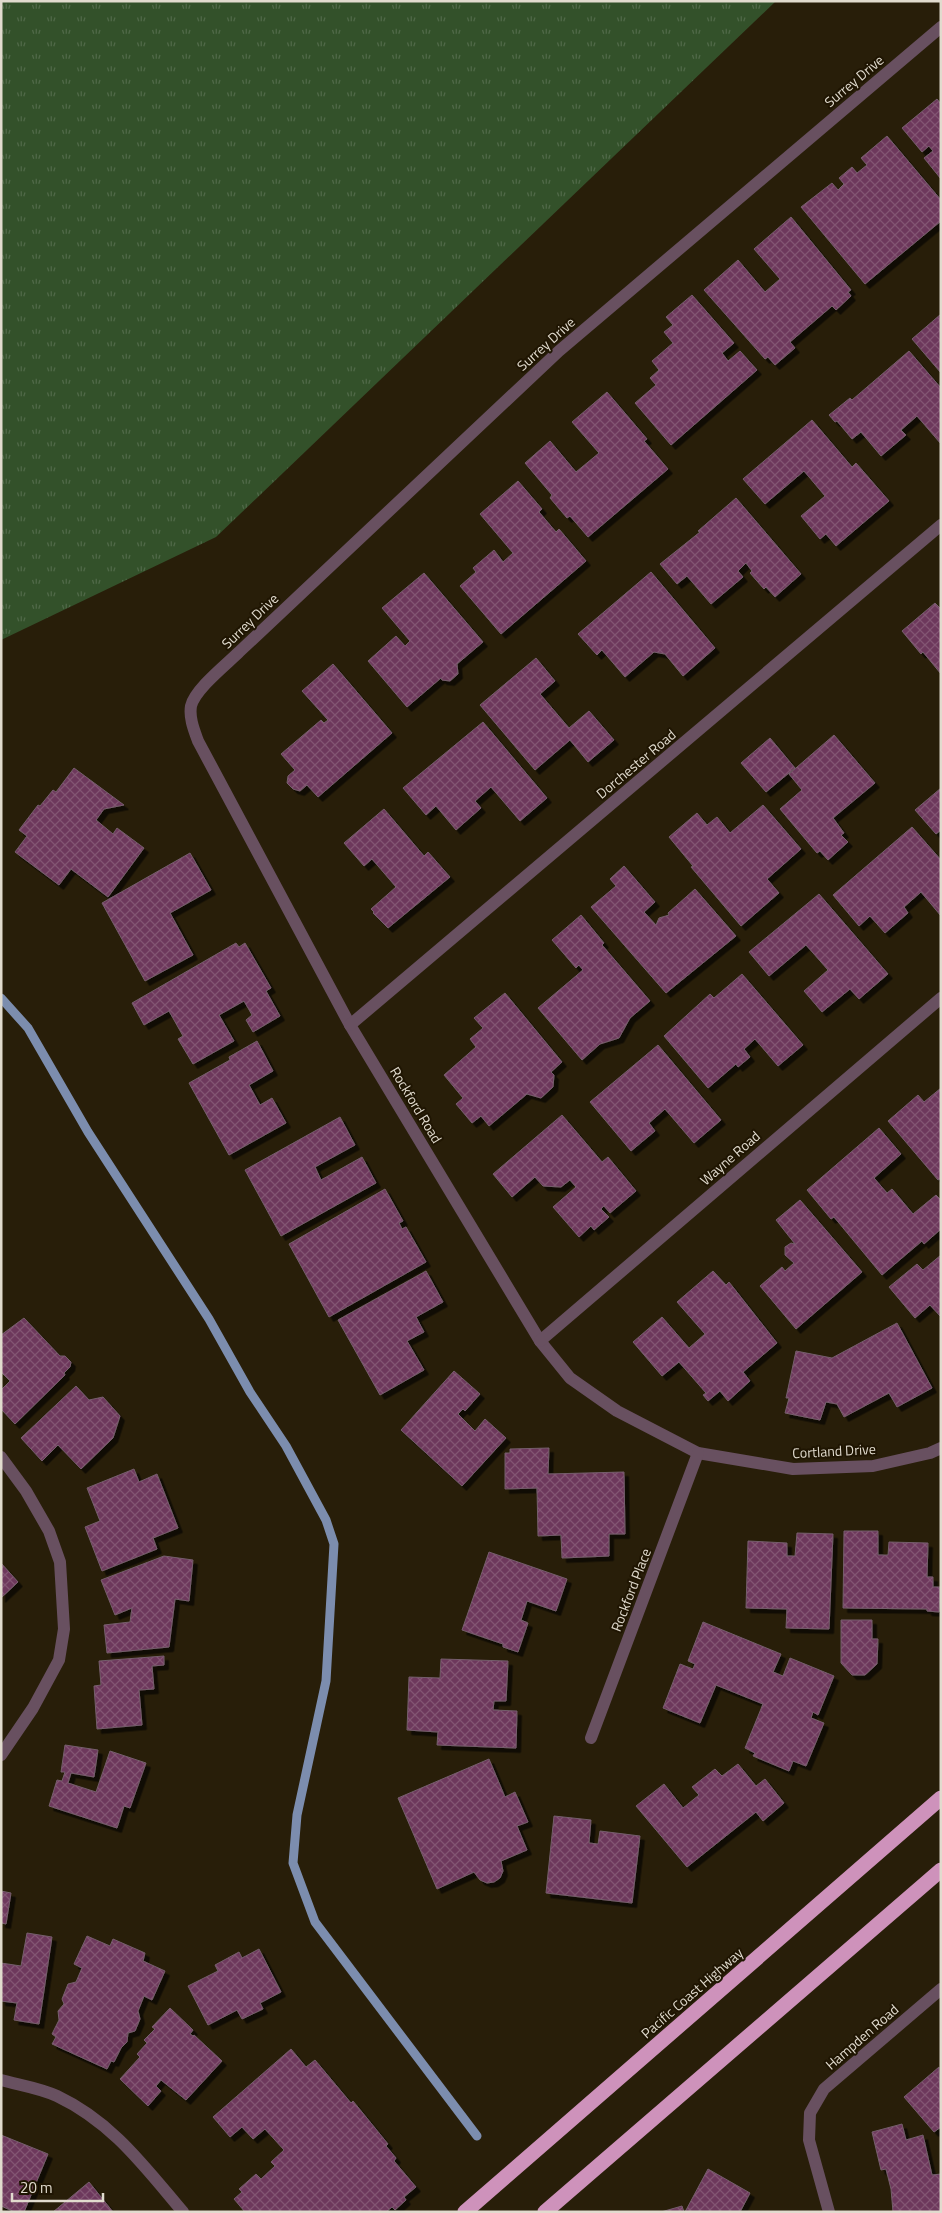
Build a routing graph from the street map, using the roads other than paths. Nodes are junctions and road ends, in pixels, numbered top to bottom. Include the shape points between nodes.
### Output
1 (941, 27) edge
2 (941, 524) edge
3 (191, 705) joint
4 (941, 998) edge
5 (350, 1026) junction
6 (540, 1341) junction
7 (941, 1448) edge
8 (698, 1453) junction
9 (1, 1456) edge
10 (591, 1738) dead end
11 (1, 1754) edge
12 (941, 1798) edge
13 (941, 1870) edge
14 (941, 1989) edge
15 (1, 2080) edge
16 (183, 2212) edge
17 (465, 2212) edge
18 (545, 2212) edge
19 (829, 2212) edge

1 - 3 street, Surrey Drive via 559,351 239,652 201,689
2 - 5 street, Dorchester Road
3 - 5 street, Rockford Road via 192,724 198,741
4 - 6 street, Wayne Road
5 - 6 street, Rockford Road
6 - 8 street, Rockford Road via 570,1378 617,1411
7 - 8 street, Cortland Drive via 873,1466 793,1469
8 - 10 street, Rockford Place
9 - 11 street via 49,1531 60,1562 64,1628 59,1660 33,1708
12 - 17 highway, Pacific Coast Highway
13 - 18 highway
14 - 19 street, Hampden Road via 824,2089 810,2113 810,2140
15 - 16 street via 55,2095 95,2117 128,2146

